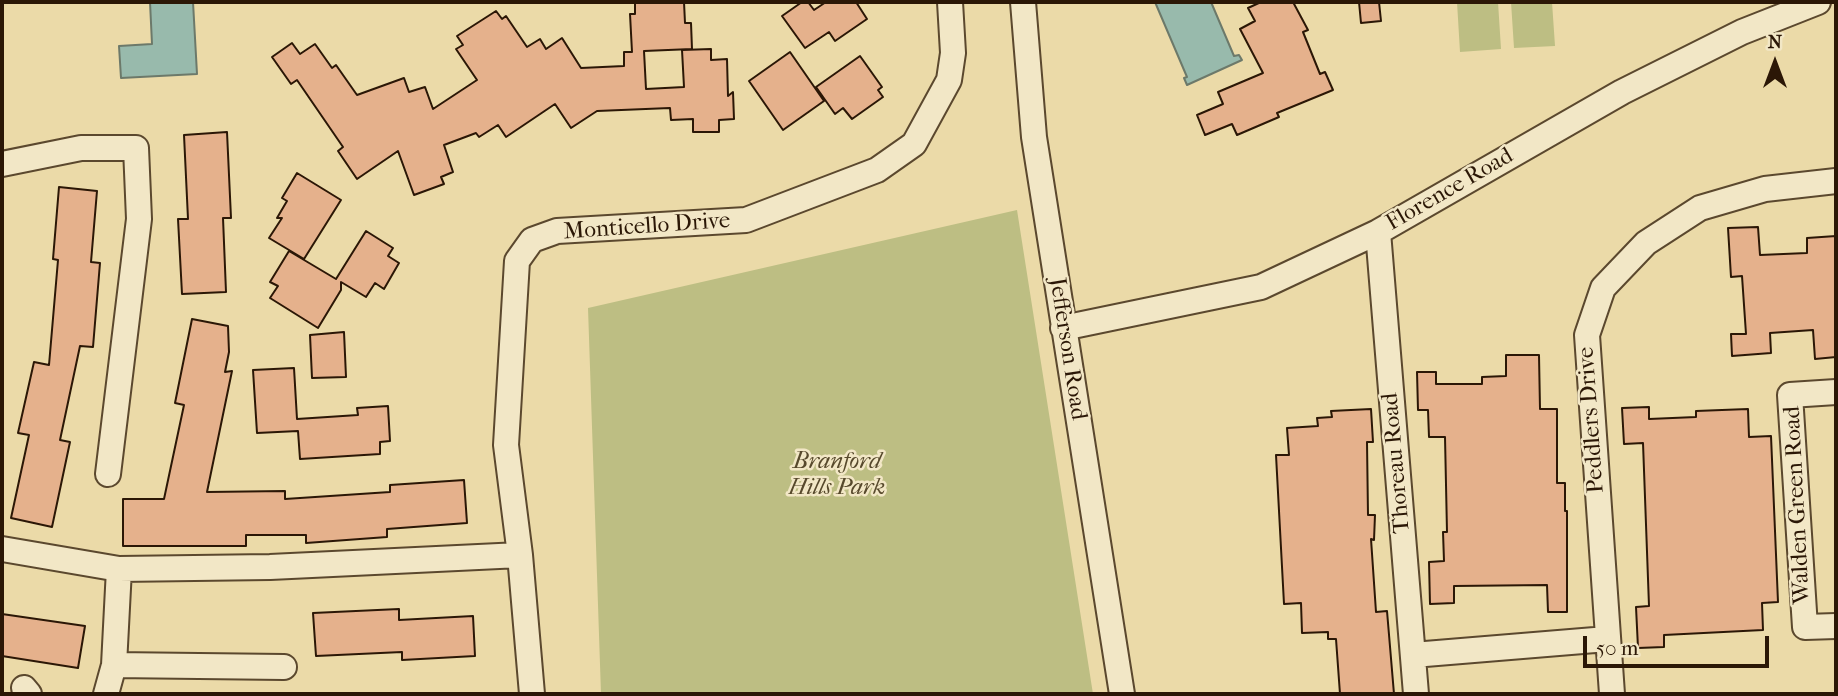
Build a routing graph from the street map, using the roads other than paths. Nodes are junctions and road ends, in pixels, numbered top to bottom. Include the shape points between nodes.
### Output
1 (950, 2) edge
2 (1023, 2) edge
3 (1818, 2) edge
4 (2, 164) edge
5 (1836, 181) edge
6 (1378, 232) junction
7 (1063, 328) junction
8 (1836, 392) edge
9 (108, 474) dead end
10 (2, 549) edge
11 (520, 555) junction
12 (119, 569) junction
13 (1836, 626) edge
14 (1608, 639) junction
15 (1413, 655) junction
16 (114, 666) junction
17 (284, 667) dead end
18 (106, 694) edge
19 (532, 694) edge
20 (1122, 694) edge
21 (1416, 694) edge
22 (1612, 694) edge

1 - 11 street, Monticello Drive via 953,53 949,80 915,144 877,170 746,220 557,231 532,240 517,261 506,445
2 - 7 street, Jefferson Road via 1034,137
3 - 6 street, Florence Road via 1742,32 1622,92
4 - 9 street via 81,148 136,148 139,219
5 - 14 street, Peddlers Drive via 1765,189 1700,208 1646,243 1603,288 1587,335
6 - 7 street, Florence Road via 1261,287
6 - 15 street, Thoreau Road
7 - 20 street, Jefferson Road
8 - 13 street, Walden Green Road via 1790,396 1805,628
10 - 12 street
11 - 12 street
11 - 19 street, Monticello Drive
12 - 16 street
14 - 15 street
14 - 22 street, Peddlers Drive
15 - 21 street, Thoreau Road
16 - 17 street
16 - 18 street

